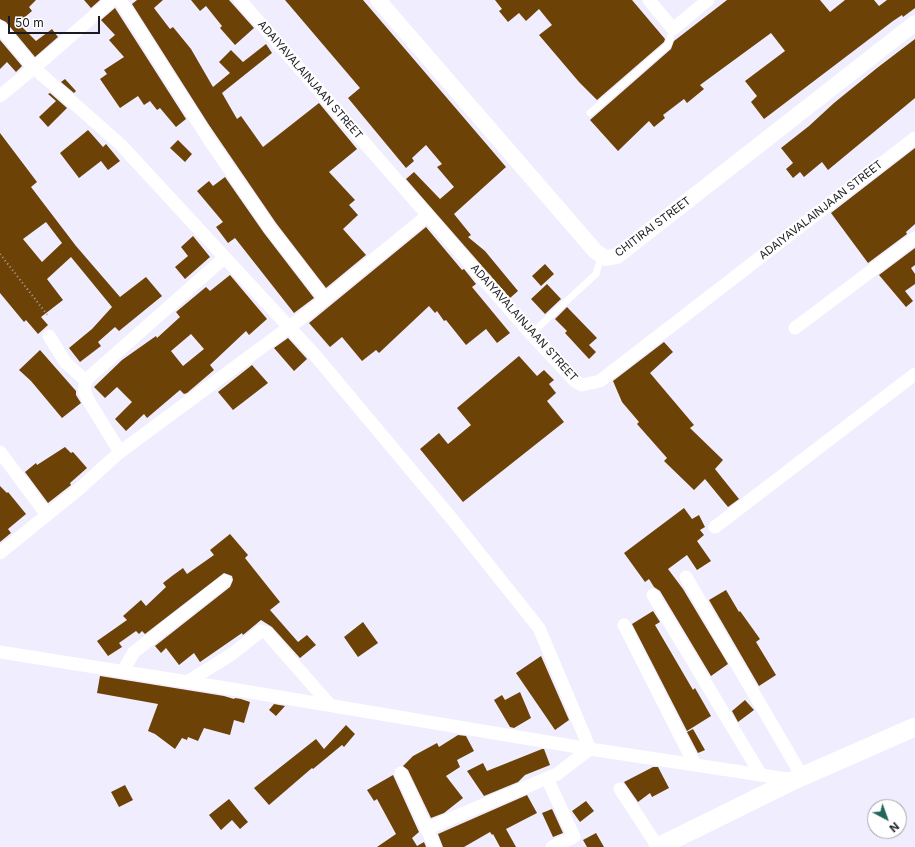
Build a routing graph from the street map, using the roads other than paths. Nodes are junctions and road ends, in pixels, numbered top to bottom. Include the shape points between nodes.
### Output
1 (112, 0) edge
2 (120, 0) edge
3 (240, 0) edge
4 (378, 0) edge
5 (649, 0) edge
6 (708, 0) edge
7 (915, 23) edge
8 (0, 27) edge
9 (673, 28) junction
10 (34, 68) junction
11 (0, 96) edge
12 (590, 113) dead end
13 (915, 138) edge
14 (428, 215) junction
15 (915, 238) edge
16 (601, 257) junction
17 (224, 258) junction
18 (325, 299) junction
19 (289, 328) junction
20 (795, 328) dead end
21 (530, 334) junction
22 (49, 336) dead end
23 (915, 374) edge
24 (86, 380) junction
25 (0, 452) edge
26 (120, 452) junction
27 (48, 515) junction
28 (715, 527) dead end
29 (0, 553) edge
30 (686, 577) dead end
31 (225, 581) dead end
32 (653, 595) dead end
33 (624, 625) dead end
34 (0, 652) edge
35 (123, 671) junction
36 (187, 682) junction
37 (330, 705) junction
38 (915, 727) edge
39 (590, 749) junction
40 (695, 765) junction
41 (401, 773) dead end
42 (761, 775) junction
43 (547, 778) junction
44 (798, 778) junction
45 (620, 789) dead end
46 (426, 829) junction
47 (435, 847) edge
48 (552, 847) edge
49 (658, 847) edge

1 - 10 street
2 - 18 street via 270,228
3 - 14 street, ADAIYAVALAINJAAN STREET
4 - 16 street, CHITIRAI STREET
5 - 9 street
6 - 9 street
7 - 16 street, CHITIRAI STREET via 617,256
8 - 10 street
9 - 12 lane via 668,45
10 - 11 street
10 - 17 street via 121,145
13 - 21 street, ADAIYAVALAINJAAN STREET via 598,383 576,383
14 - 18 street
14 - 21 street, ADAIYAVALAINJAAN STREET
15 - 20 street
16 - 21 lane via 596,274
17 - 19 street
17 - 24 street
18 - 19 street
19 - 26 street
19 - 39 street via 314,354 452,519 539,628
22 - 24 street via 66,363
23 - 28 street
24 - 26 street via 84,389 88,400
25 - 27 street
26 - 27 street
27 - 29 street
30 - 44 street
31 - 35 street via 134,652
32 - 42 street
33 - 40 street
34 - 35 street
35 - 36 street
36 - 37 street
36 - 37 street via 232,654 261,631 266,632
37 - 39 street
38 - 44 main road
39 - 40 street
39 - 43 street via 557,774
40 - 42 street
41 - 46 street
42 - 44 street
43 - 46 street
43 - 48 street via 574,837
44 - 49 main road
45 - 49 street
46 - 47 street

